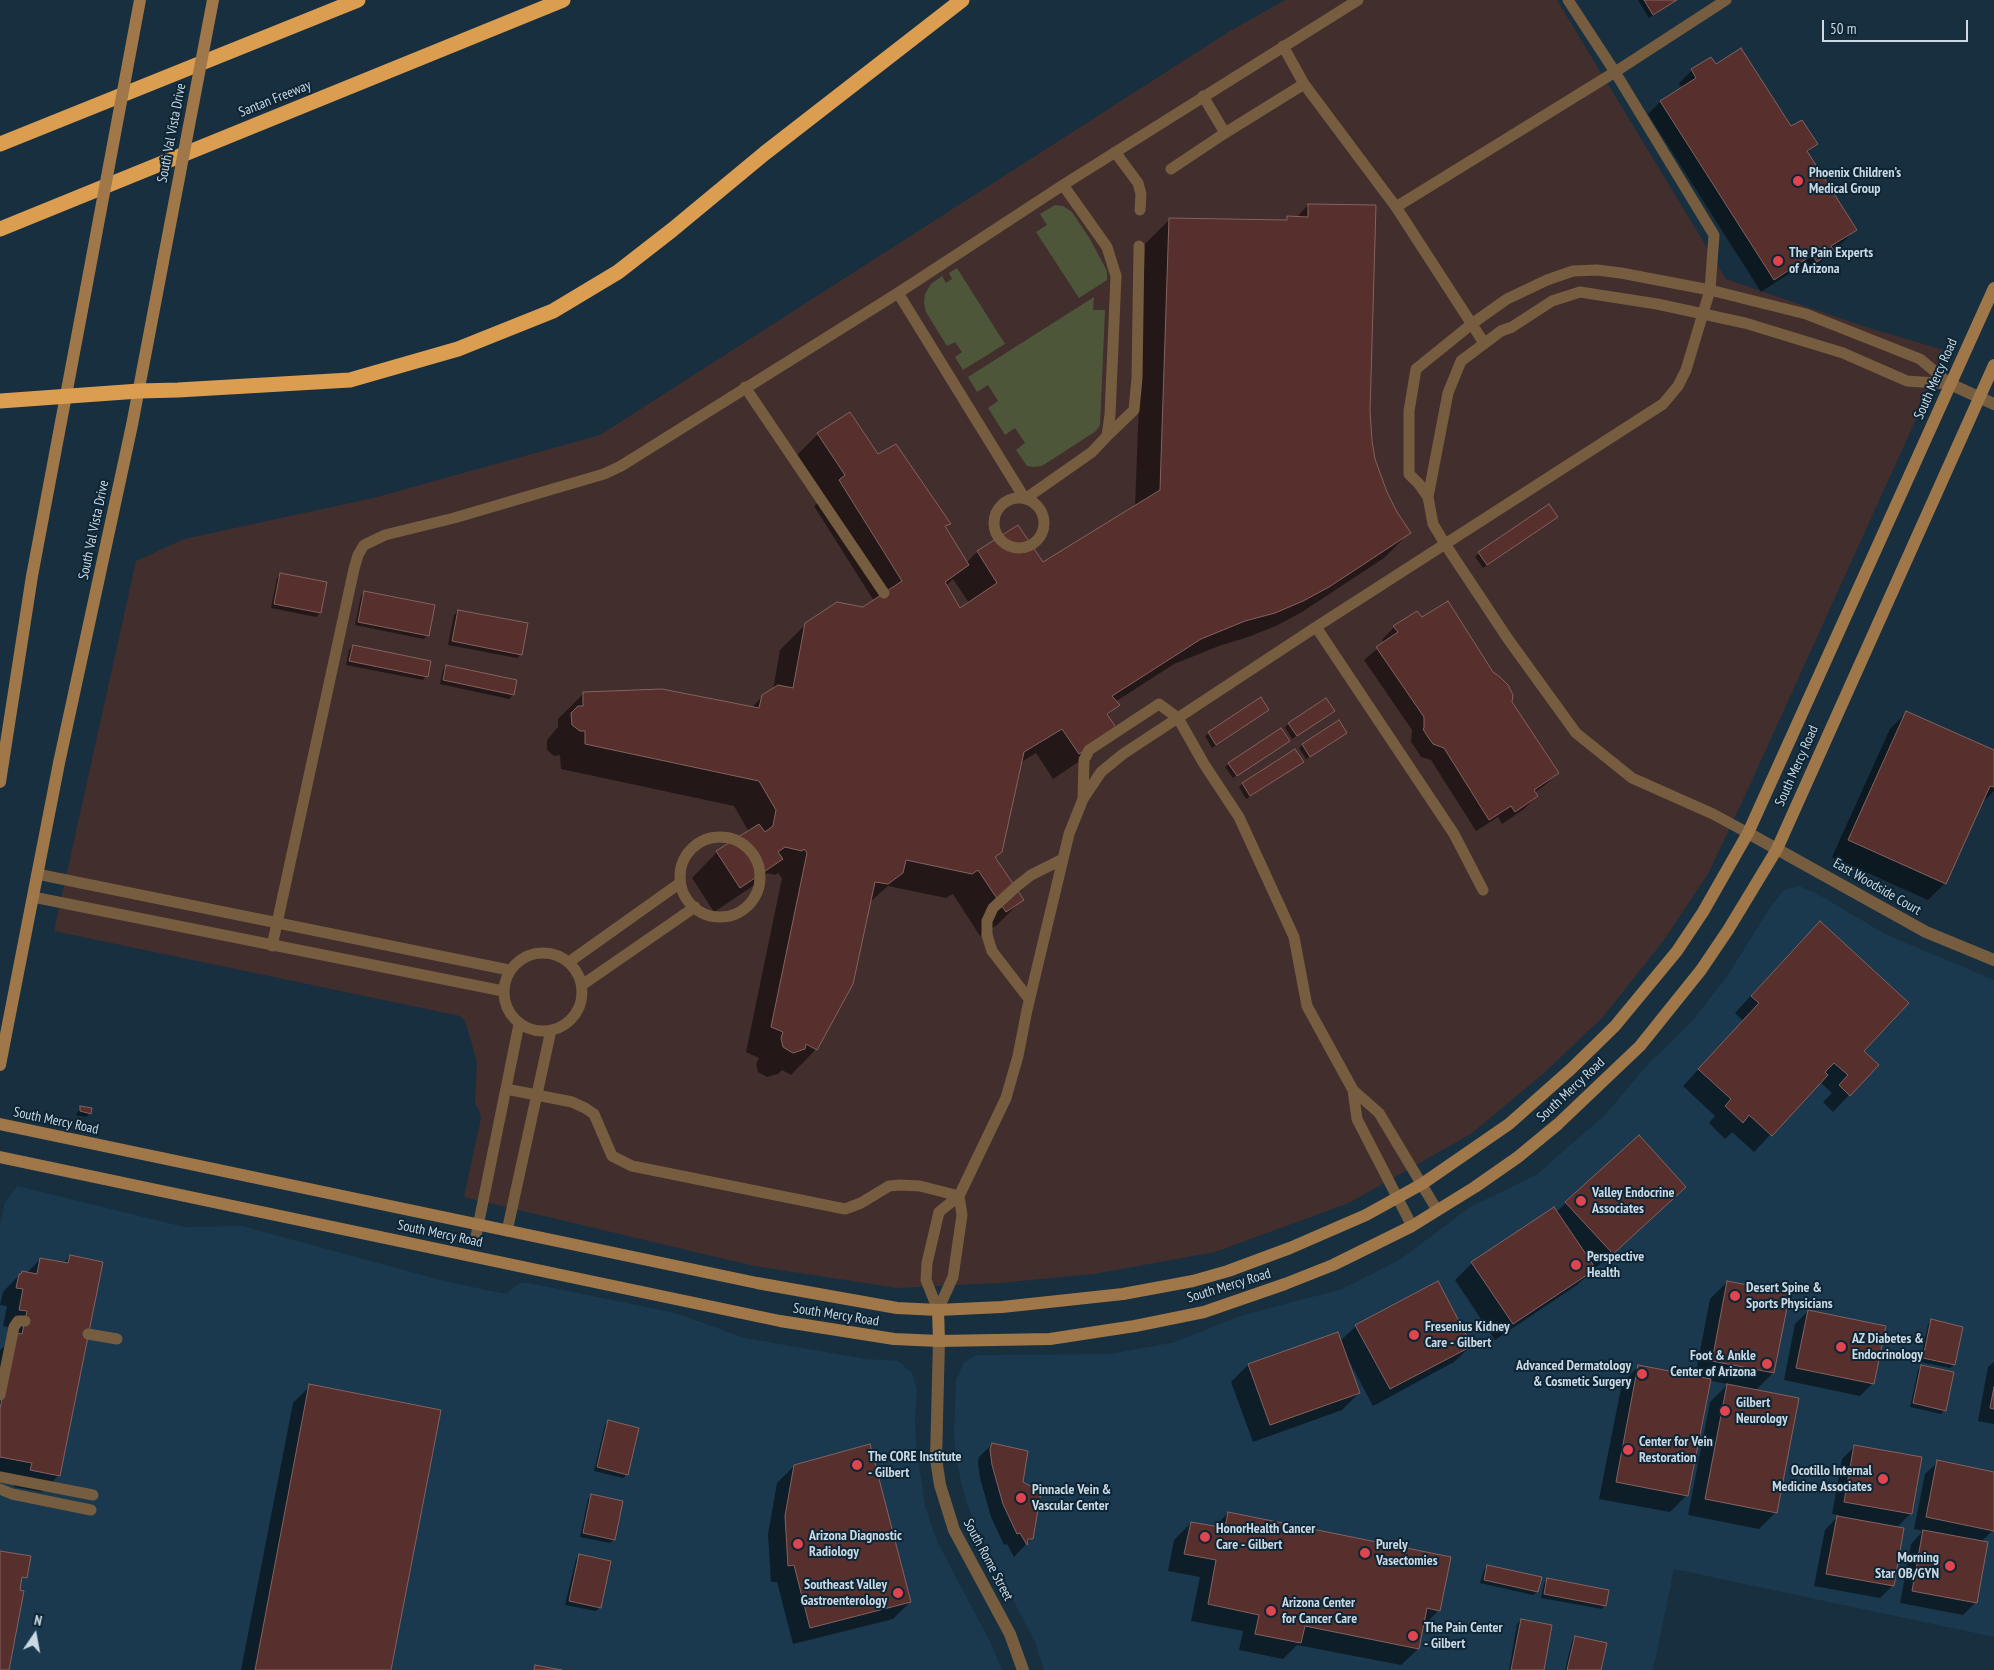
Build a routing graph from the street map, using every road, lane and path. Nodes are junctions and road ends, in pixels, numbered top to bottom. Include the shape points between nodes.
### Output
1 (140, 0) edge
2 (213, 0) edge
3 (358, 0) edge
4 (563, 0) edge
5 (962, 0) edge
6 (1358, 0) edge
7 (1568, 0) edge
8 (1726, 0) edge
9 (1283, 46) junction
10 (1615, 72) junction
11 (1304, 84) junction
12 (1203, 96) junction
13 (1225, 133) junction
14 (0, 144) edge
15 (1115, 152) junction
16 (1171, 169) dead end
17 (1063, 185) junction
18 (1396, 207) junction
19 (1140, 210) dead end
20 (0, 229) edge
21 (1138, 246) dead end
22 (1994, 288) edge
23 (1710, 290) junction
24 (898, 293) junction
25 (1703, 314) junction
26 (1473, 323) junction
27 (1484, 343) junction
28 (1994, 365) edge
29 (1950, 384) junction
30 (745, 387) junction
31 (139, 391) junction
32 (66, 397) junction
33 (1980, 397) junction
34 (0, 401) edge
35 (1994, 404) edge
36 (1107, 436) junction
37 (1428, 497) junction
38 (1026, 499) junction
39 (1445, 544) junction
40 (884, 593) dead end
41 (1316, 626) junction
42 (1178, 718) junction
43 (0, 782) edge
44 (1083, 799) junction
45 (1748, 833) junction
46 (1777, 849) junction
47 (1063, 859) junction
48 (37, 874) junction
49 (680, 883) junction
50 (1483, 890) dead end
51 (33, 897) junction
52 (694, 907) junction
53 (276, 924) junction
54 (272, 946) junction
55 (1994, 960) edge
56 (569, 962) junction
57 (509, 970) junction
58 (582, 985) junction
59 (503, 991) junction
60 (1029, 999) junction
61 (519, 1024) junction
62 (551, 1030) junction
63 (0, 1065) edge
64 (506, 1088) junction
65 (1353, 1090) junction
66 (537, 1096) junction
67 (0, 1124) edge
68 (0, 1157) edge
69 (1422, 1184) junction
70 (959, 1196) junction
71 (1397, 1198) junction
72 (1437, 1210) junction
73 (478, 1225) junction
74 (1412, 1226) junction
75 (508, 1231) junction
76 (475, 1241) dead end
77 (938, 1310) junction
78 (25, 1321) dead end
79 (88, 1334) dead end
80 (117, 1339) dead end
81 (939, 1341) junction
82 (0, 1396) edge
83 (0, 1477) edge
84 (0, 1489) edge
85 (93, 1494) dead end
86 (90, 1510) dead end
87 (1023, 1670) edge

1 - 32 main road, bridge
2 - 31 main road, South Val Vista Drive, bridge
3 - 14 highway
4 - 20 highway, Santan Freeway
5 - 31 highway via 626,266 553,311 458,349 350,380
6 - 9 lane
7 - 10 lane
8 - 10 lane
9 - 11 lane
9 - 12 lane
10 - 18 lane
10 - 23 lane via 1714,236
11 - 13 lane
11 - 18 lane
12 - 13 lane
12 - 15 lane
13 - 16 lane
15 - 17 lane
15 - 19 lane via 1138,183
17 - 24 lane
17 - 36 lane via 1107,247 1116,276
18 - 26 lane
21 - 36 lane via 1134,410
22 - 29 main road, South Mercy Road
23 - 25 lane
23 - 26 lane via 1597,270 1573,271 1507,299
23 - 29 lane via 1806,314 1888,346 1920,359
24 - 30 lane
24 - 38 lane
25 - 27 lane via 1580,292 1552,301
25 - 29 lane via 1815,344 1907,381
25 - 39 lane via 1686,370 1678,386 1662,404
26 - 27 lane
26 - 37 lane via 1416,369 1409,411 1408,474
27 - 37 lane via 1461,361 1448,393
28 - 33 main road, South Mercy Road
29 - 33 street
29 - 45 main road, South Mercy Road
30 - 40 lane
30 - 53 lane via 692,423 604,474 454,518 385,534 364,545 354,570
31 - 32 highway
31 - 48 main road, South Val Vista Drive
32 - 34 highway
32 - 43 main road via 32,576
33 - 35 street
33 - 46 main road, South Mercy Road
36 - 38 lane via 1092,452
37 - 39 lane via 1433,524
38 - 38 lane via 1039,508 1044,524 1032,545 1017,548 999,537 994,520 996,512 1008,500
39 - 41 lane
39 - 45 lane via 1576,733 1632,778
41 - 42 lane
41 - 50 lane via 1454,834
42 - 44 lane via 1101,772
42 - 44 lane via 1159,704 1089,750 1084,760
42 - 65 lane via 1238,817 1294,937 1307,1006
44 - 47 lane
45 - 46 street, East Woodside Court
45 - 69 main road, South Mercy Road via 1703,912 1615,1026 1509,1124
46 - 55 street, East Woodside Court via 1926,932
46 - 72 main road, South Mercy Road via 1706,962 1640,1046 1534,1144
47 - 60 lane
47 - 60 lane via 1016,886 993,908 987,921 986,935 992,951
48 - 51 main road, South Val Vista Drive
48 - 53 lane
49 - 52 lane via 684,895
49 - 52 lane via 684,858 702,841 728,837 754,856 759,872 758,888 747,906 727,916 702,913
49 - 56 lane
51 - 54 lane
51 - 63 main road, South Val Vista Drive
52 - 58 lane
53 - 54 lane
53 - 57 lane
54 - 59 lane
56 - 57 lane via 559,956 537,953 526,956
56 - 58 lane
57 - 59 lane
58 - 62 lane via 578,1009 567,1022
59 - 61 lane via 507,1009
60 - 70 lane via 1006,1098
61 - 62 lane via 529,1029
61 - 64 lane
62 - 66 lane
64 - 66 lane
64 - 73 lane
65 - 69 lane via 1380,1113
65 - 71 lane via 1357,1119
66 - 70 lane via 572,1102 594,1114 612,1156 632,1166 845,1209 888,1186 900,1184
66 - 75 lane
67 - 73 main road, South Mercy Road
68 - 81 main road, South Mercy Road via 780,1321 894,1339
69 - 71 main road, South Mercy Road
69 - 72 lane
70 - 77 lane via 962,1215 953,1277
70 - 77 lane via 938,1212 927,1262 926,1280
71 - 74 lane
71 - 77 main road, South Mercy Road via 1290,1248 1193,1281 1046,1304
72 - 74 main road, South Mercy Road
73 - 75 main road, South Mercy Road
73 - 76 lane
74 - 81 main road, South Mercy Road via 1333,1265 1204,1312 1050,1339
75 - 77 main road, South Mercy Road via 850,1300 897,1308
77 - 81 main road
78 - 82 lane via 18,1321 14,1327
79 - 80 lane
81 - 87 street, South Rome Street via 936,1459 940,1485 954,1530 1010,1634
83 - 85 lane
84 - 86 lane

